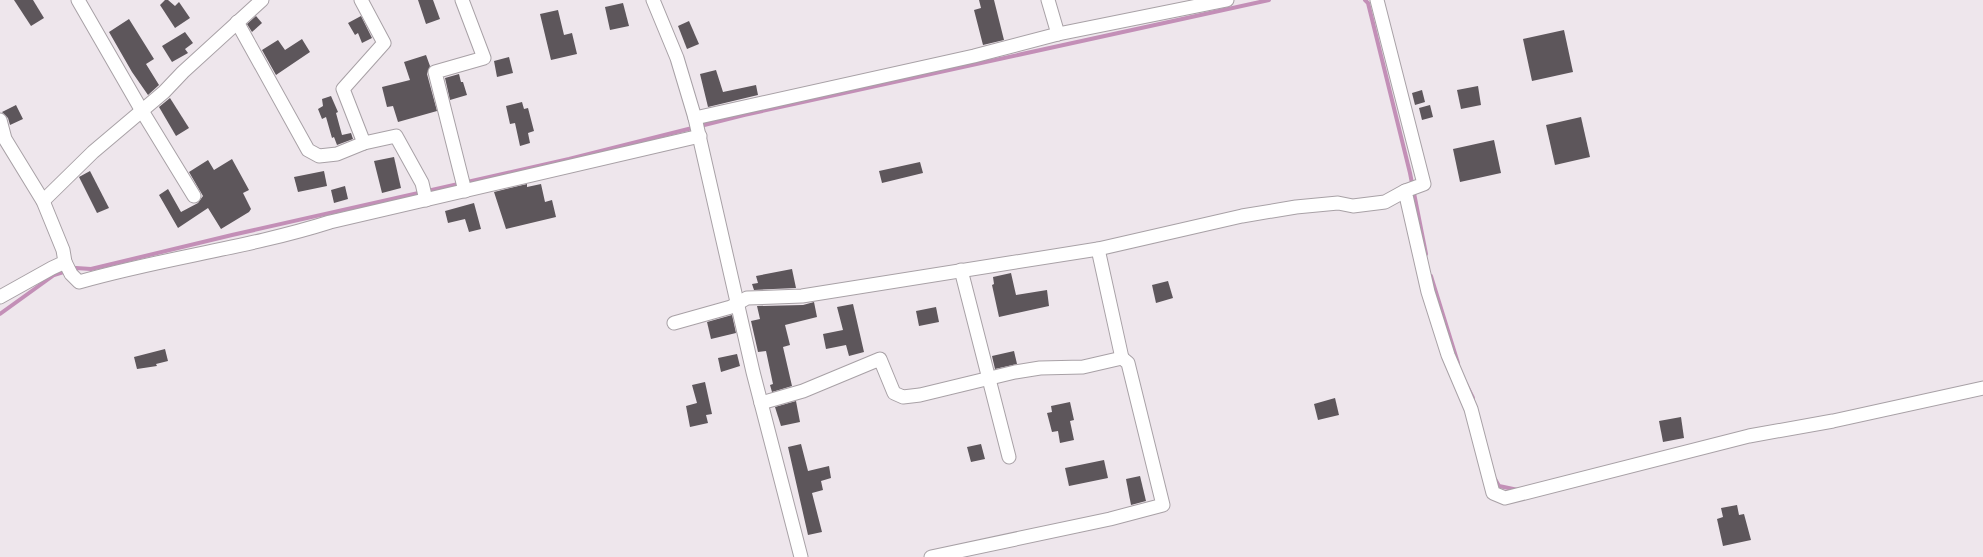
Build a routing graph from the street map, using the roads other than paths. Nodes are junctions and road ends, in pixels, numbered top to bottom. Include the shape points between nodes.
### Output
1 (78, 0) edge
2 (262, 0) edge
3 (361, 0) edge
4 (462, 0) edge
5 (653, 0) edge
6 (1048, 0) edge
7 (1226, 0) edge
8 (1377, 0) edge
9 (238, 22) junction
10 (1058, 34) junction
11 (142, 111) junction
12 (696, 118) junction
13 (0, 120) edge
14 (700, 136) junction
15 (364, 143) junction
16 (465, 191) junction
17 (1404, 191) junction
18 (194, 196) dead end
19 (426, 200) junction
20 (43, 201) junction
21 (1098, 248) junction
22 (65, 262) junction
23 (961, 270) junction
24 (0, 297) edge
25 (738, 303) junction
26 (674, 323) dead end
27 (1122, 358) junction
28 (988, 378) junction
29 (1983, 388) edge
30 (761, 403) junction
31 (1009, 457) dead end
32 (801, 557) edge
33 (931, 557) edge

1 - 11 street
2 - 9 street
3 - 15 street via 384,43 344,89
4 - 16 street via 484,58 435,72
5 - 12 street via 677,58
6 - 10 street
7 - 10 street
8 - 17 street via 1424,184
9 - 11 street
9 - 15 street via 308,150 319,156 336,154
10 - 12 street via 974,56
11 - 18 street
11 - 20 street via 93,152
12 - 14 street
13 - 20 street via 5,139
14 - 16 street
14 - 25 street
15 - 19 street via 396,136 422,184
16 - 19 street
17 - 21 street via 1385,202 1353,206 1338,203 1296,207 1242,216
17 - 29 street via 1428,292 1448,354 1471,409 1493,493 1505,498 1749,436 1833,421
19 - 22 street via 330,222 290,235 118,270 79,282 70,274
20 - 22 street via 63,250
21 - 23 street
21 - 27 street
22 - 24 street
23 - 25 street via 802,296 747,298
23 - 28 street
25 - 26 street
25 - 30 street
27 - 28 street via 1083,367 1040,368
27 - 33 street via 1128,363 1163,505 1110,519
28 - 30 street via 903,397 894,393 880,359 803,391
28 - 31 street
30 - 32 street

